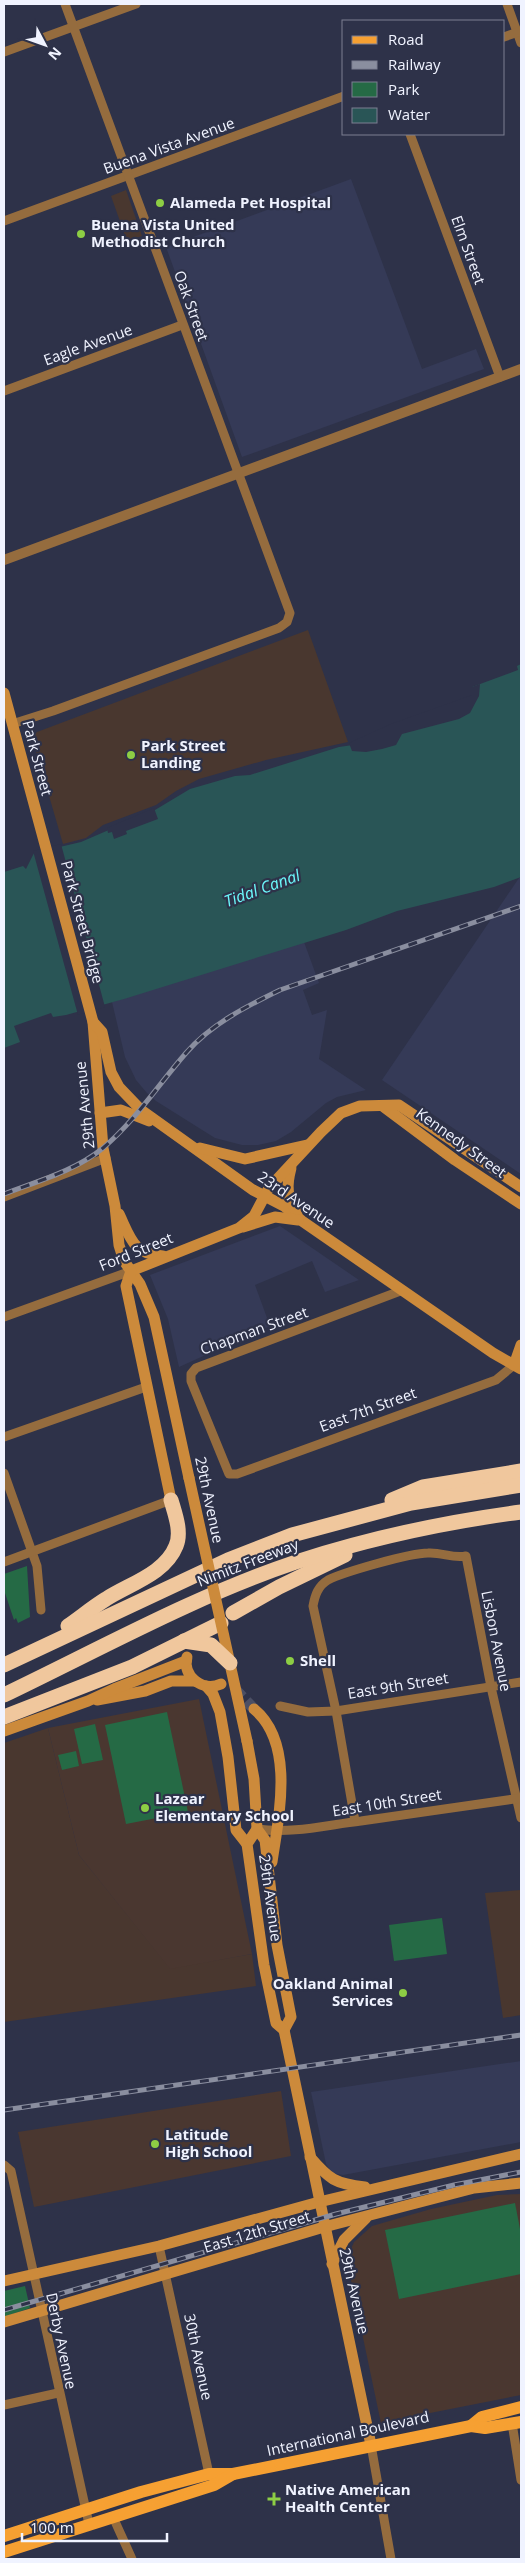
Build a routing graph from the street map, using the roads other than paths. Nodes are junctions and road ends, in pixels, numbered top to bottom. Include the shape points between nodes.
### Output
1 (65, 4) edge
2 (136, 4) edge
3 (507, 4) edge
4 (74, 26) junction
5 (519, 31) edge
6 (505, 37) edge
7 (521, 43) edge
8 (4, 52) edge
9 (342, 97) edge
10 (410, 135) edge
11 (129, 176) junction
12 (4, 222) edge
13 (182, 325) junction
14 (521, 369) edge
15 (500, 377) junction
16 (4, 391) edge
17 (239, 473) junction
18 (4, 560) edge
19 (4, 693) edge
20 (8, 725) edge
21 (41, 830) joint
22 (93, 1022) junction
23 (384, 1107) junction
24 (100, 1113) junction
25 (160, 1125) junction
26 (307, 1145) junction
27 (191, 1146) junction
28 (106, 1158) junction
29 (292, 1166) junction
30 (80, 1167) junction
31 (521, 1187) edge
32 (4, 1191) edge
33 (264, 1195) junction
34 (4, 1197) edge
35 (521, 1204) edge
36 (115, 1206) junction
37 (302, 1221) junction
38 (239, 1228) junction
39 (165, 1256) junction
40 (131, 1271) junction
41 (403, 1290) junction
42 (4, 1317) edge
43 (521, 1345) edge
44 (519, 1364) edge
45 (146, 1387) junction
46 (4, 1437) edge
47 (521, 1471) edge
48 (4, 1473) edge
49 (229, 1474) joint
50 (521, 1485) edge
51 (171, 1500) junction
52 (521, 1512) edge
53 (348, 1518) junction
54 (384, 1537) junction
55 (32, 1552) junction
56 (4, 1562) edge
57 (41, 1610) dead end
58 (227, 1618) junction
59 (184, 1641) junction
60 (38, 1648) junction
61 (6, 1661) edge
62 (230, 1663) junction
63 (195, 1682) junction
64 (521, 1682) edge
65 (221, 1684) dead end
66 (206, 1686) junction
67 (491, 1687) junction
68 (4, 1695) edge
69 (88, 1701) junction
70 (280, 1706) dead end
71 (254, 1709) tunnel mouth
72 (336, 1711) junction
73 (4, 1717) edge
74 (4, 1731) edge
75 (519, 1798) edge
76 (521, 1818) edge
77 (354, 1821) junction
78 (258, 1829) junction
79 (277, 1832) junction
80 (247, 1844) junction
81 (269, 1881) junction
82 (284, 2030) junction
83 (521, 2154) edge
84 (309, 2155) junction
85 (4, 2165) edge
86 (521, 2183) edge
87 (377, 2187) junction
88 (318, 2202) junction
89 (369, 2215) junction
90 (324, 2227) junction
91 (159, 2246) junction
92 (332, 2264) junction
93 (166, 2275) junction
94 (33, 2276) junction
95 (4, 2282) edge
96 (41, 2311) junction
97 (4, 2322) edge
98 (58, 2393) junction
99 (4, 2405) edge
100 (521, 2407) edge
101 (516, 2422) edge
102 (471, 2426) junction
103 (371, 2445) junction
104 (210, 2474) junction
105 (233, 2474) junction
106 (521, 2480) edge
107 (85, 2509) junction
108 (112, 2516) junction
109 (88, 2524) junction
110 (4, 2536) edge
111 (7, 2554) edge
112 (132, 2559) edge
113 (391, 2559) edge

1 - 4 street, Oak Street
2 - 4 street
3 - 5 street
4 - 8 street
4 - 11 street, Oak Street
5 - 6 street
5 - 7 street
9 - 11 street, Buena Vista Avenue
10 - 15 street, Elm Street
11 - 12 street, Buena Vista Avenue
11 - 13 street, Oak Street
13 - 16 street, Eagle Avenue
13 - 17 street, Oak Street
14 - 15 street
15 - 17 street
17 - 18 street
17 - 20 street, Oak Street via 288,605 289,618 279,628
19 - 20 main road, Park Street
20 - 21 main road, Park Street
21 - 22 main road, Park Street Bridge
22 - 24 main road, 29th Avenue
22 - 25 main road, 23rd Avenue via 102,1032 119,1087
23 - 26 main road, Kennedy Street via 360,1106 341,1113
23 - 31 main road, Kennedy Street via 399,1106
23 - 35 main road, Kennedy Street
24 - 25 main road via 121,1110
24 - 28 main road, 29th Avenue
25 - 27 main road, 23rd Avenue
26 - 27 main road via 245,1159
26 - 29 main road, Kennedy Street
27 - 33 main road, 23rd Avenue
28 - 30 street
28 - 36 main road, 29th Avenue
29 - 33 main road, Kennedy Street
29 - 37 main road via 288,1195
30 - 32 street via 68,1167
30 - 34 street
33 - 37 main road, 23rd Avenue
33 - 38 main road, Ford Street via 254,1216
36 - 39 main road via 138,1249 145,1254
36 - 40 main road, 29th Avenue via 119,1245
37 - 38 main road via 275,1217
37 - 41 main road, 23rd Avenue
38 - 39 main road, Ford Street
39 - 40 main road, Ford Street
40 - 42 street, Ford Street
40 - 45 main road via 126,1286
40 - 58 main road, 29th Avenue, bridge via 154,1317 190,1478
41 - 44 main road, 23rd Avenue
41 - 49 street, Chapman Street via 196,1368 191,1374 191,1381
43 - 44 main road
44 - 49 street, East 7th Street via 496,1380 237,1474
45 - 46 street
45 - 51 main road
47 - 53 highway via 423,1487
48 - 55 street
50 - 53 highway, Nimitz Freeway via 411,1503
51 - 55 street
51 - 60 highway via 178,1528 177,1545 171,1556 148,1575 106,1599
52 - 54 highway, Nimitz Freeway via 473,1518
53 - 60 highway, Nimitz Freeway via 228,1560
54 - 58 highway via 279,1587
54 - 68 highway, Nimitz Freeway via 295,1562 237,1584
55 - 56 street
55 - 57 street via 37,1566
58 - 59 highway
58 - 62 main road, 29th Avenue, bridge
59 - 62 highway, bridge via 211,1646
59 - 73 highway via 132,1667
60 - 61 highway, Nimitz Freeway
62 - 78 main road, 29th Avenue, bridge via 254,1779
63 - 66 main road
63 - 69 main road via 171,1681 117,1698
63 - 69 main road via 190,1676 187,1659
64 - 67 street, East 9th Street
65 - 66 main road
66 - 80 main road via 220,1712 236,1830
67 - 72 street, East 9th Street
67 - 72 street, Lisbon Avenue via 466,1556 456,1558 428,1553 376,1564 327,1581 316,1591 313,1606
67 - 75 street, Lisbon Avenue
69 - 74 main road
70 - 72 street, East 9th Street via 308,1712
71 - 79 main road via 272,1729 280,1755
72 - 77 street
75 - 76 street, Lisbon Avenue
75 - 77 street, East 10th Street
77 - 79 street, East 10th Street
78 - 79 street, East 10th Street
78 - 80 main road, 29th Avenue
78 - 81 main road, 29th Avenue via 265,1840
79 - 81 main road
80 - 82 main road, 29th Avenue via 266,1975 276,2023
81 - 82 main road, 29th Avenue via 279,1962 291,2017
82 - 84 main road, 29th Avenue
83 - 87 main road, East 12th Street
84 - 87 main road via 334,2181 344,2185
84 - 88 main road, 29th Avenue
85 - 94 street, Derby Avenue via 11,2171
86 - 89 main road, East 12th Street via 474,2188
87 - 88 main road, East 12th Street
88 - 90 main road, 29th Avenue
88 - 91 main road, East 12th Street
89 - 90 main road, East 12th Street
89 - 92 main road via 344,2240
90 - 92 main road, 29th Avenue
90 - 93 main road, East 12th Street
91 - 93 street, 30th Avenue
91 - 94 main road, East 12th Street
92 - 103 main road, 29th Avenue
93 - 96 main road, East 12th Street
93 - 104 street, 30th Avenue
94 - 95 main road, East 12th Street
94 - 96 street, Derby Avenue
96 - 97 main road, East 12th Street
96 - 98 street, Derby Avenue
98 - 99 street
98 - 107 street, Derby Avenue
100 - 102 main road, International Boulevard via 482,2417
101 - 102 main road, International Boulevard via 485,2428
101 - 106 street
102 - 103 main road, International Boulevard
103 - 105 main road, International Boulevard
103 - 113 street, 29th Avenue
104 - 105 main road, International Boulevard
104 - 107 main road, International Boulevard
105 - 108 main road, International Boulevard via 214,2485
107 - 109 street, Derby Avenue
107 - 110 main road, International Boulevard
108 - 109 main road, International Boulevard
108 - 112 street
109 - 111 main road, International Boulevard

